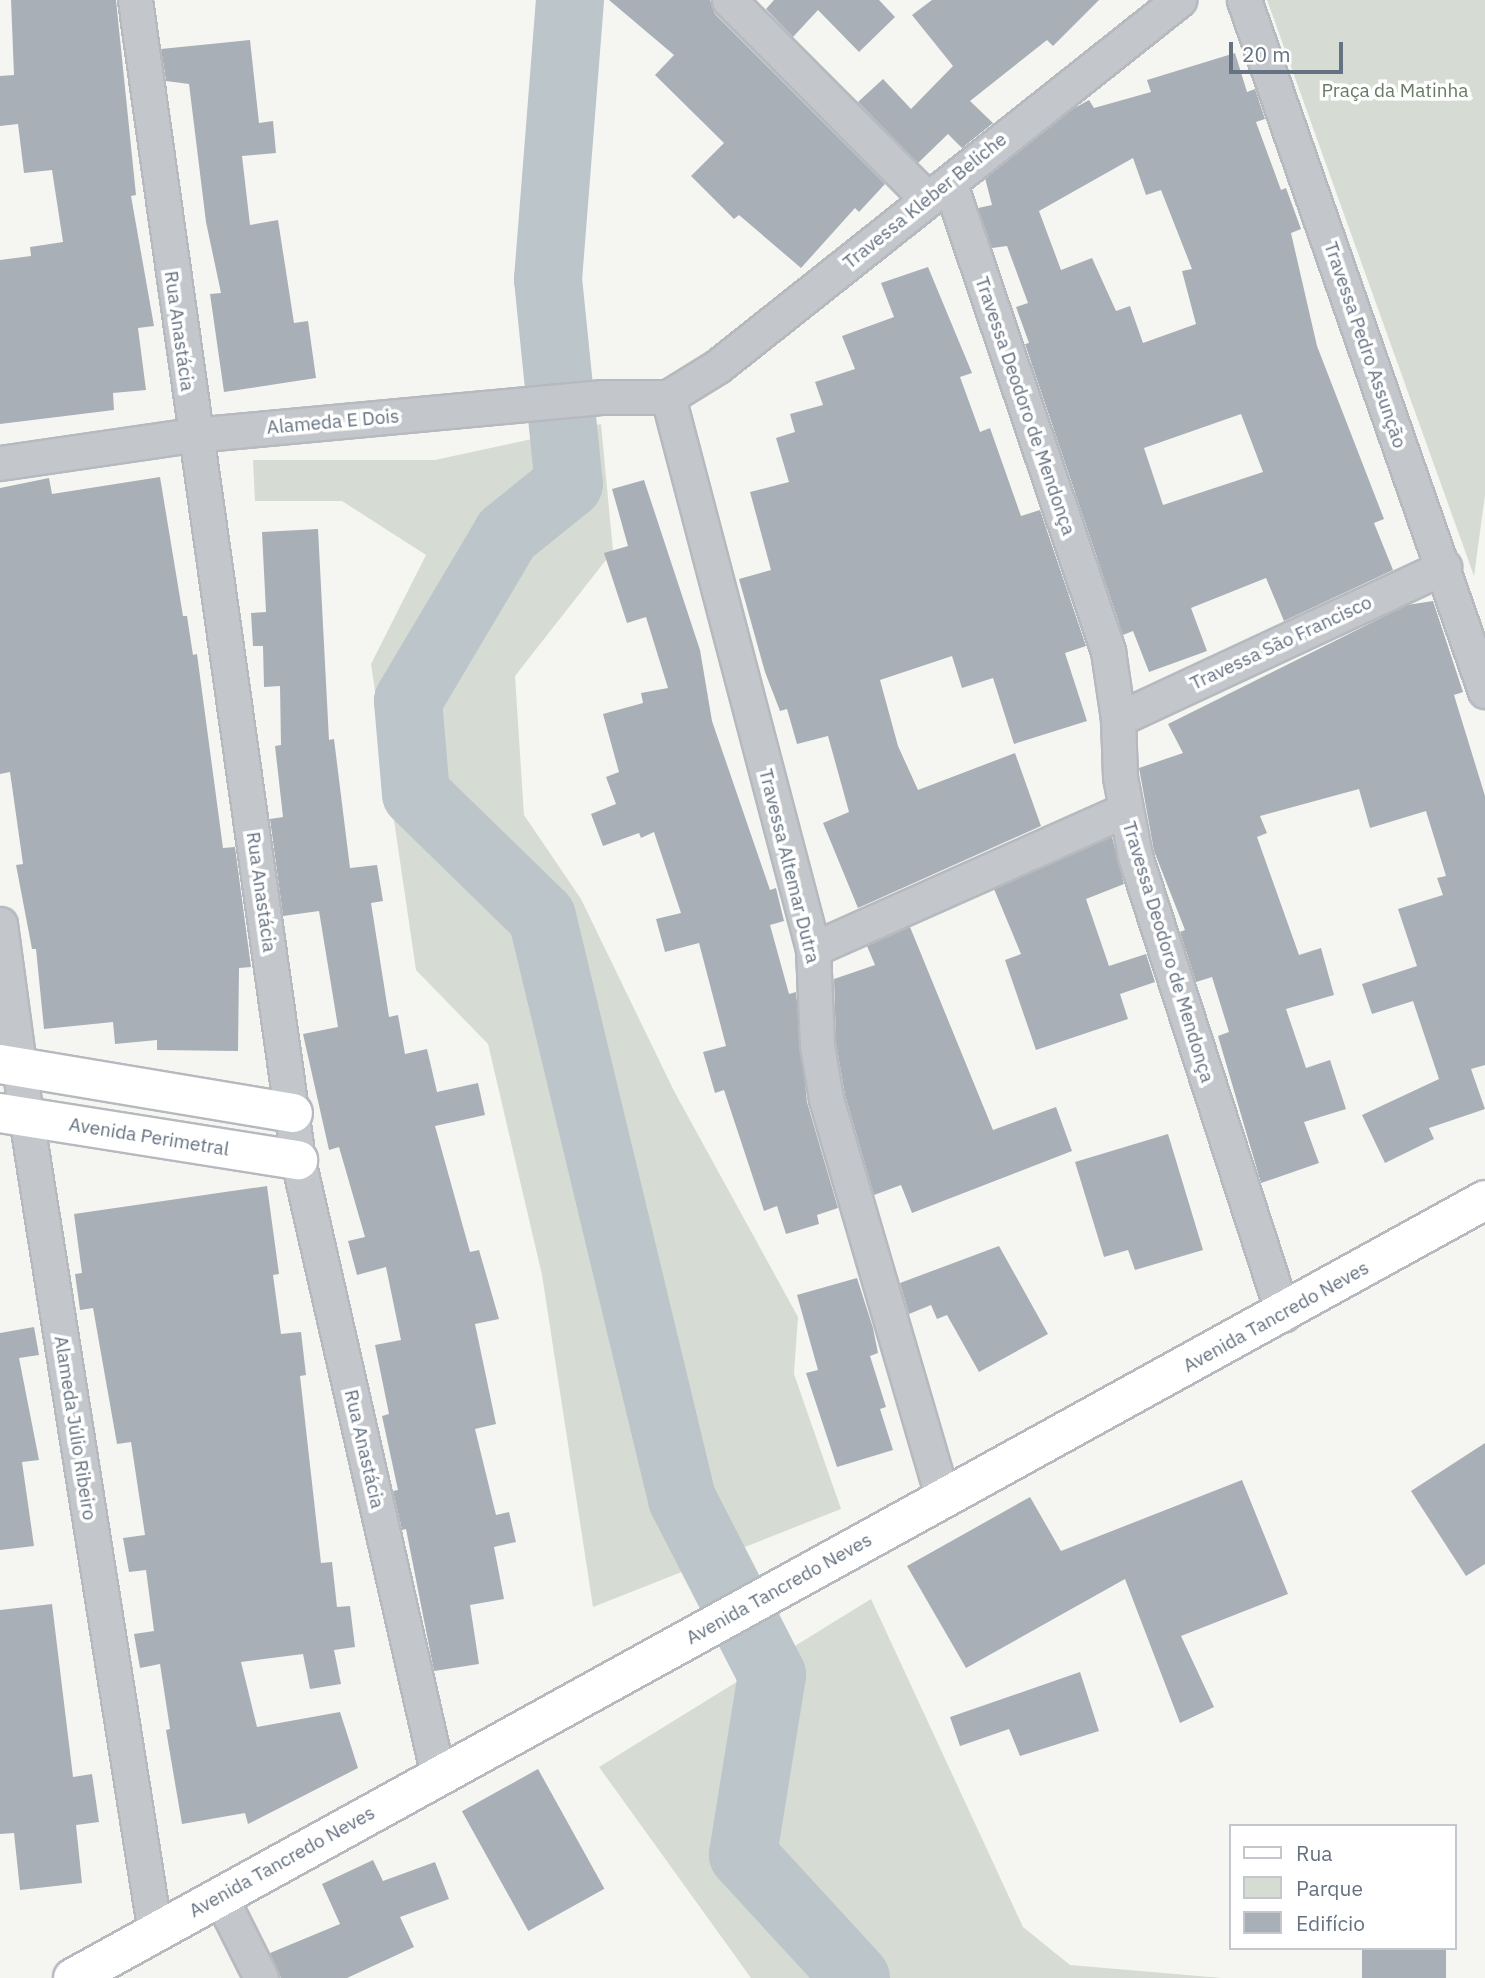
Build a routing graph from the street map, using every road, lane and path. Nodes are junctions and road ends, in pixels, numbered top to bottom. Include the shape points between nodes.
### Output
1 (135, 0) edge
2 (729, 0) edge
3 (1179, 0) edge
4 (1244, 0) edge
5 (939, 192) junction
6 (668, 397) junction
7 (193, 435) junction
8 (0, 463) edge
9 (1444, 567) junction
10 (1485, 691) edge
11 (1118, 719) junction
12 (1125, 810) junction
13 (0, 924) edge
14 (813, 949) junction
15 (10, 1066) edge
16 (293, 1113) junction
17 (13, 1115) edge
18 (298, 1160) junction
19 (1485, 1200) edge
20 (1283, 1315) junction
21 (943, 1498) junction
22 (438, 1775) junction
23 (220, 1895) junction
24 (155, 1932) junction
25 (73, 1978) edge
26 (261, 1978) edge

1 - 7 street, Rua Anastácia
2 - 5 street
3 - 5 street, Travessa Kleber Beliche
4 - 9 street, Travessa Pedro Assunção
5 - 6 street, Travessa Kleber Beliche via 718,366
5 - 11 street, Travessa Deodoro de Mendonça via 1108,651
6 - 7 street, Alameda E Dois via 603,397
6 - 14 street, Travessa Altemar Dutra
7 - 8 street, Alameda E Dois
7 - 16 street, Rua Anastácia
9 - 10 street, Travessa Pedro Assunção
9 - 11 street, Travessa São Francisco
11 - 12 street, Travessa Deodoro de Mendonça
12 - 14 street
12 - 20 street, Travessa Deodoro de Mendonça
13 - 15 street, Alameda Júlio Ribeiro
14 - 21 street, Travessa Altemar Dutra via 817,1045 826,1099
15 - 16 street
15 - 17 street, Alameda Júlio Ribeiro
16 - 18 street, Rua Anastácia
17 - 18 street, Avenida Perimetral
17 - 24 street, Alameda Júlio Ribeiro
18 - 22 street, Rua Anastácia
19 - 20 street, Avenida Tancredo Neves
20 - 21 street, Avenida Tancredo Neves
21 - 22 street, Avenida Tancredo Neves
22 - 23 street, Avenida Tancredo Neves
23 - 24 street, Avenida Tancredo Neves
23 - 26 street
24 - 25 street, Avenida Tancredo Neves

